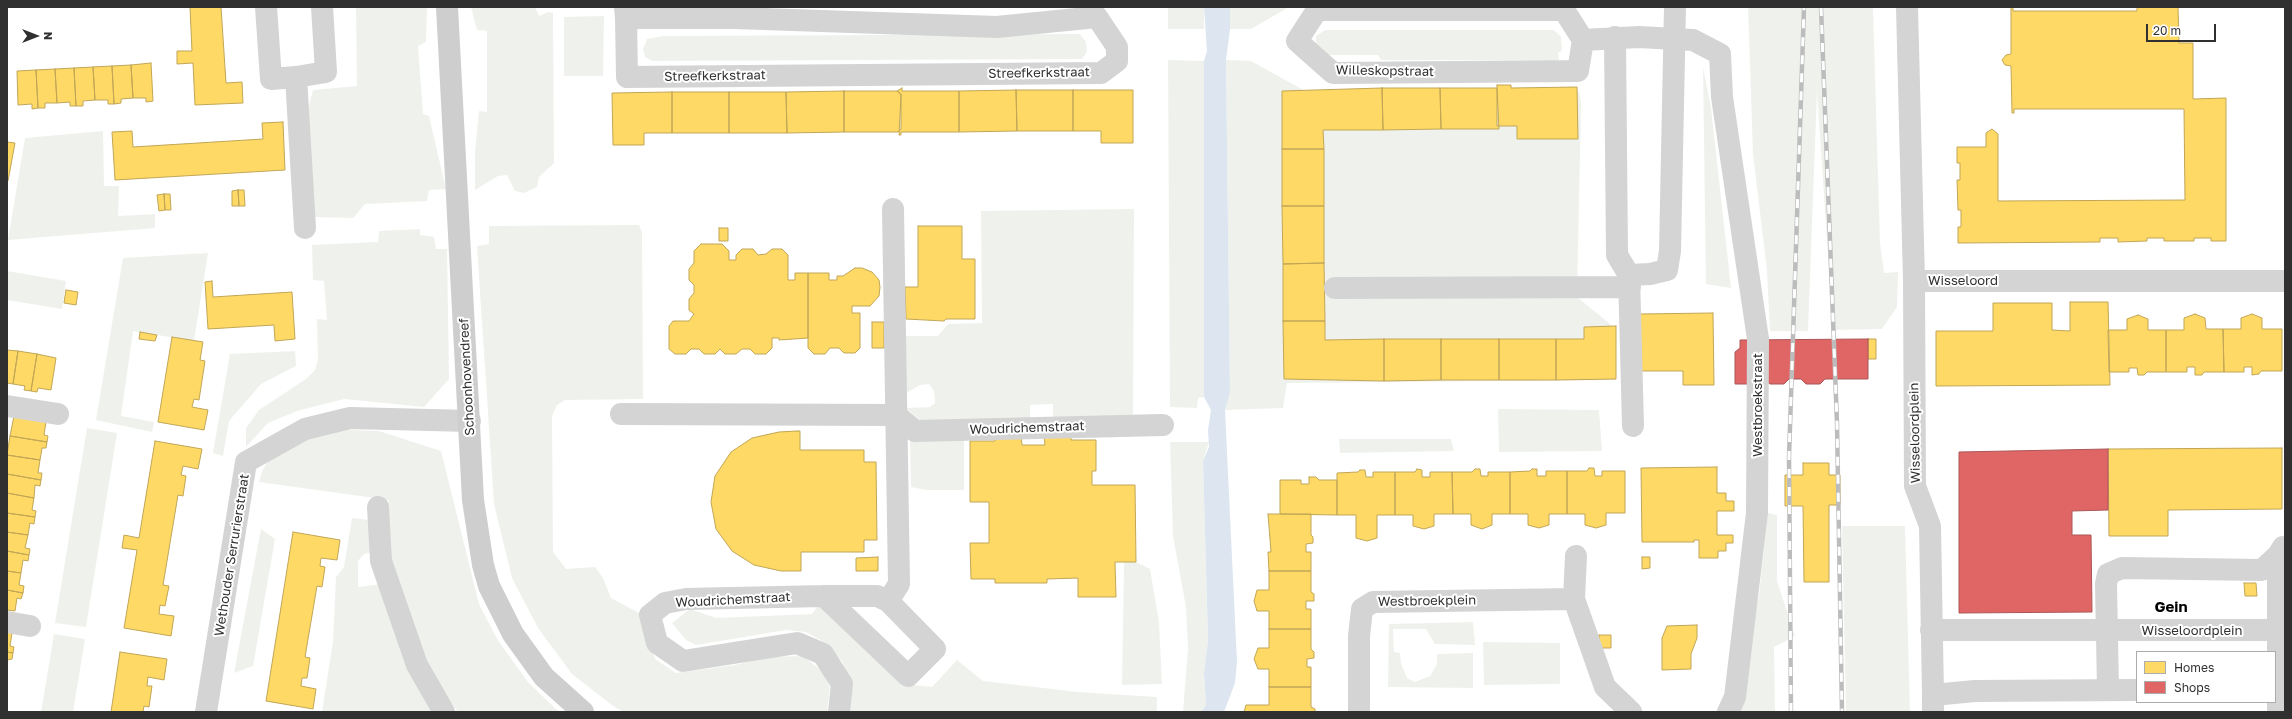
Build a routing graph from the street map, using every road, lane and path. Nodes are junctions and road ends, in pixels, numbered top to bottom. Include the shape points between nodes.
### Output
1 (266, 7) edge
2 (322, 7) edge
3 (447, 7) edge
4 (1675, 7) edge
5 (1907, 7) edge
6 (626, 12) edge
7 (1615, 36) junction
8 (1673, 39) junction
9 (1583, 40) junction
10 (296, 77) junction
11 (893, 209) dead end
12 (305, 228) dead end
13 (1629, 281) junction
14 (1914, 281) junction
15 (2285, 281) edge
16 (1335, 288) dead end
17 (7, 406) edge
18 (58, 414) dead end
19 (621, 414) dead end
20 (896, 415) junction
21 (470, 421) junction
22 (1163, 425) dead end
23 (1633, 426) dead end
24 (378, 507) dead end
25 (2281, 549) edge
26 (1576, 556) dead end
27 (824, 596) junction
28 (1574, 599) junction
29 (888, 601) junction
30 (7, 622) edge
31 (30, 626) dead end
32 (1931, 630) junction
33 (2278, 630) junction
34 (2106, 631) junction
35 (2108, 689) junction
36 (2136, 690) edge
37 (2268, 703) edge
38 (1933, 704) edge
39 (206, 712) edge
40 (444, 712) edge
41 (583, 712) edge
42 (839, 712) edge
43 (1359, 712) edge
44 (1631, 712) edge
45 (1728, 712) edge
46 (2273, 712) edge
47 (2278, 712) edge

1 - 10 street via 271,79
2 - 10 street via 326,72
3 - 21 street, Schoonhovendreef via 448,62
4 - 8 street
5 - 14 street, Wisseloord
6 - 6 street, Streefkerkstraat via 627,77 1101,73 1117,61 1117,47 1097,17 997,27
7 - 8 street
7 - 9 street
7 - 13 street via 1617,255
8 - 13 street via 1670,251 1667,270
8 - 45 street, Westbroekstraat via 1693,40 1720,54 1722,97 1758,340 1757,513 1735,697
9 - 9 street, Willeskopstraat via 1564,10 1317,10 1297,41 1333,73 1578,71
10 - 12 street
11 - 20 street
13 - 16 street
13 - 23 street
14 - 15 street, Wisseloord
14 - 32 street, Wisseloordplein via 1915,486 1930,526
17 - 18 street
19 - 20 street
20 - 22 street, Woudrichemstraat via 915,431
20 - 29 street via 899,584
21 - 39 street, Wethouder Serrurierstraat via 350,418 305,429 246,462
21 - 41 street, Schoonhovendreef via 473,500 478,540 489,586 514,634 544,677
24 - 40 street via 381,561 417,665
25 - 33 street
25 - 34 street via 2262,570 2122,568 2108,574
26 - 28 street
27 - 29 street, Woudrichemstraat via 877,596
27 - 29 street via 908,676 935,649
27 - 42 street, Woudrichemstraat via 686,599 665,603 650,615 657,643 682,661 797,643 823,654 842,684
28 - 43 street, Westbroekplein via 1373,602 1362,609 1359,636
28 - 44 street via 1605,687
30 - 31 street
32 - 34 street, Wisseloordplein
32 - 38 street, Wisseloordplein
33 - 34 street, Wisseloordplein
33 - 47 street
34 - 35 street
35 - 36 street
35 - 38 street via 1975,692
37 - 46 street

